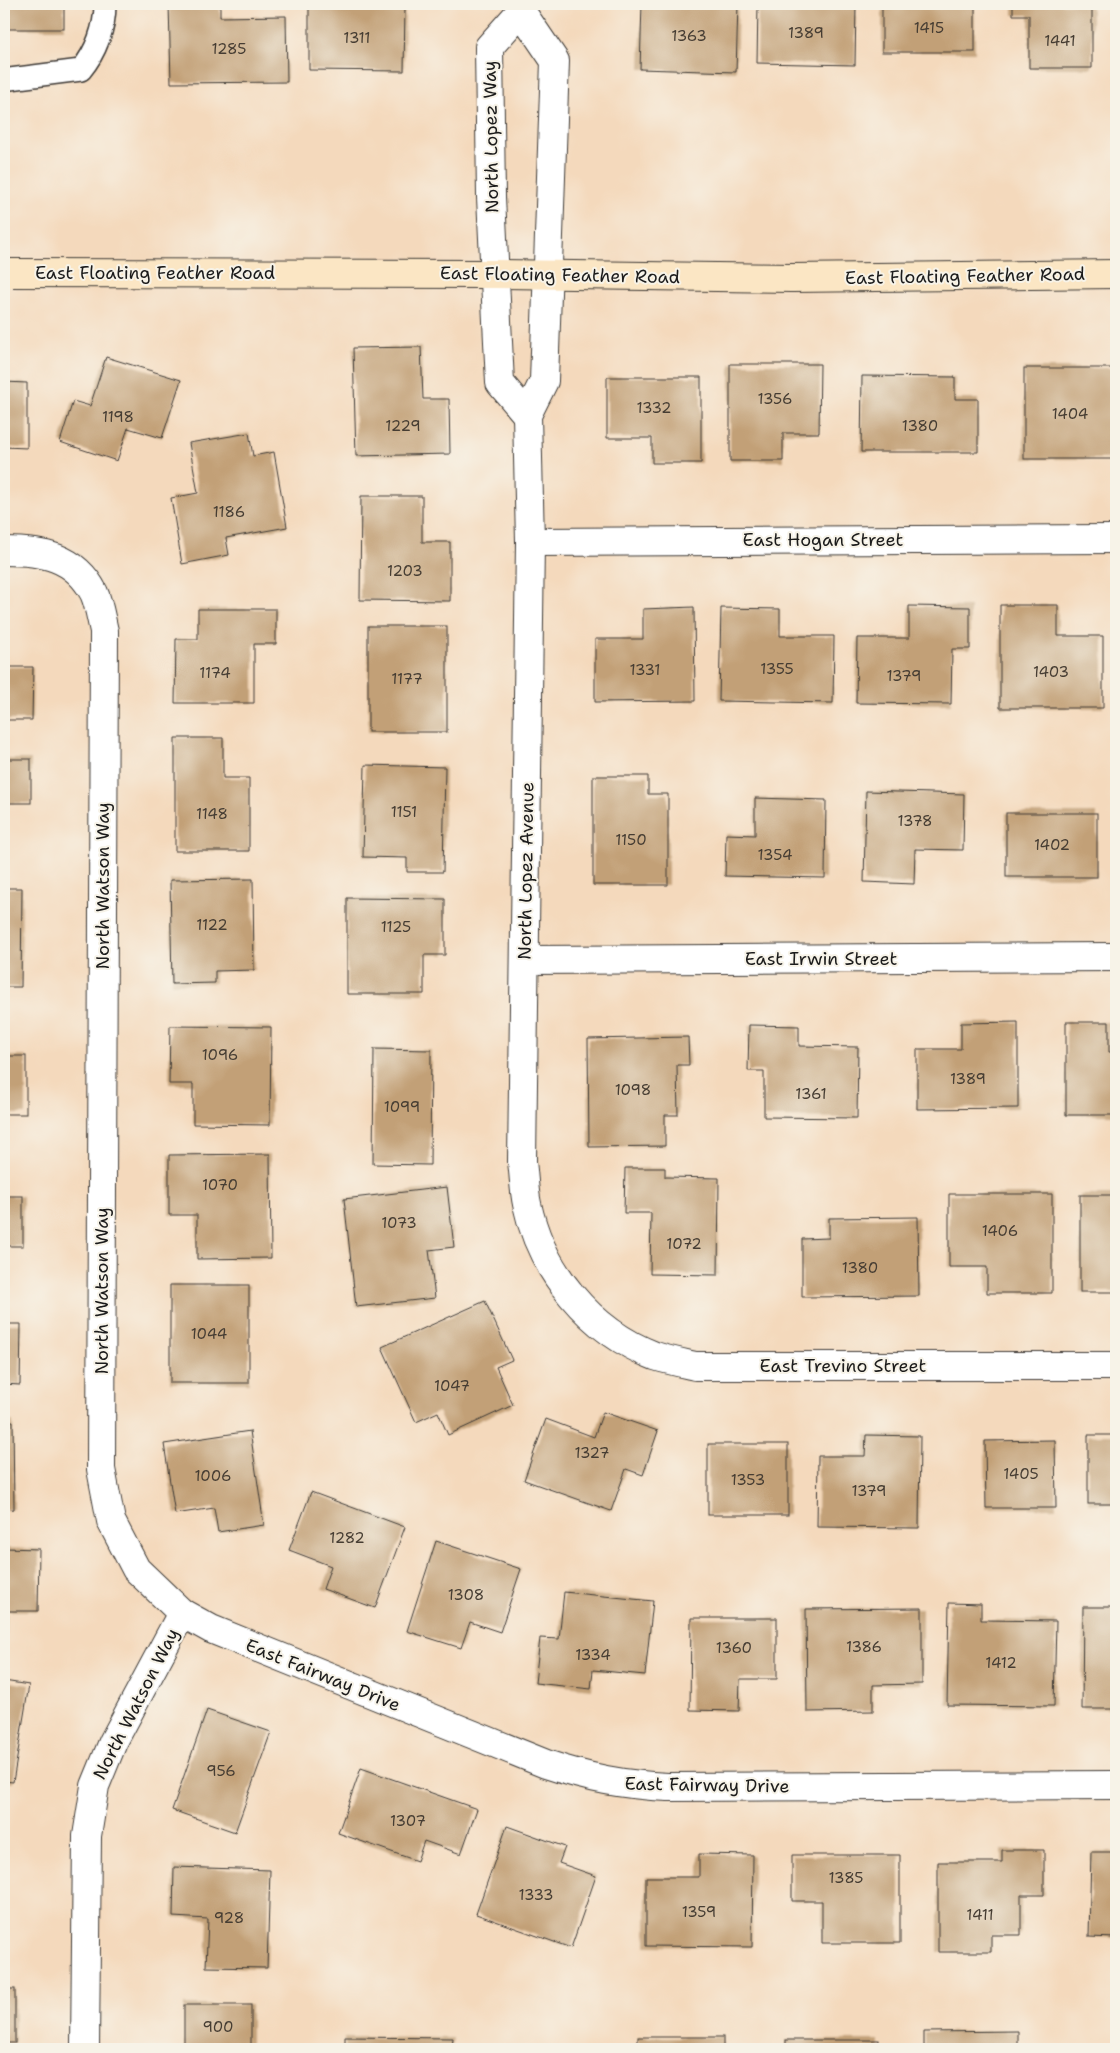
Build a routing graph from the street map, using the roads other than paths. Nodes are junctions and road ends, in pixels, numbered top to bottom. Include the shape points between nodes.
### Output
1 (104, 4) edge
2 (521, 8) edge
3 (10, 79) dead end
4 (4, 273) edge
5 (494, 274) junction
6 (547, 274) junction
7 (1116, 274) edge
8 (527, 415) junction
9 (1116, 539) edge
10 (530, 542) junction
11 (4, 551) edge
12 (1116, 957) edge
13 (525, 960) junction
14 (584, 1310) joint
15 (1116, 1366) edge
16 (182, 1613) junction
17 (1116, 1785) edge
18 (85, 2049) edge

1 - 3 lane via 105,17 93,55 81,70
2 - 5 street, North Lopez Way via 490,47
2 - 6 street, North Lopez Way via 555,61
4 - 5 main road, East Floating Feather Road
5 - 6 main road, East Floating Feather Road
5 - 8 street via 500,383
6 - 7 main road, East Floating Feather Road via 792,278
6 - 8 street, North Lopez Avenue via 544,382
8 - 10 street, North Lopez Avenue
9 - 10 street, East Hogan Street
10 - 13 street, North Lopez Avenue
11 - 16 street, North Watson Way via 34,551 71,564 94,593 104,631 101,1468 112,1521 136,1568
12 - 13 street, East Irwin Street
13 - 14 street, North Lopez Avenue via 522,1162 527,1204 538,1242 554,1272
14 - 15 street, East Trevino Street via 617,1337 655,1356 695,1366
16 - 17 street, East Fairway Drive via 220,1633 546,1764 585,1777 625,1785
16 - 18 street, North Watson Way via 113,1742 95,1786 87,1836

